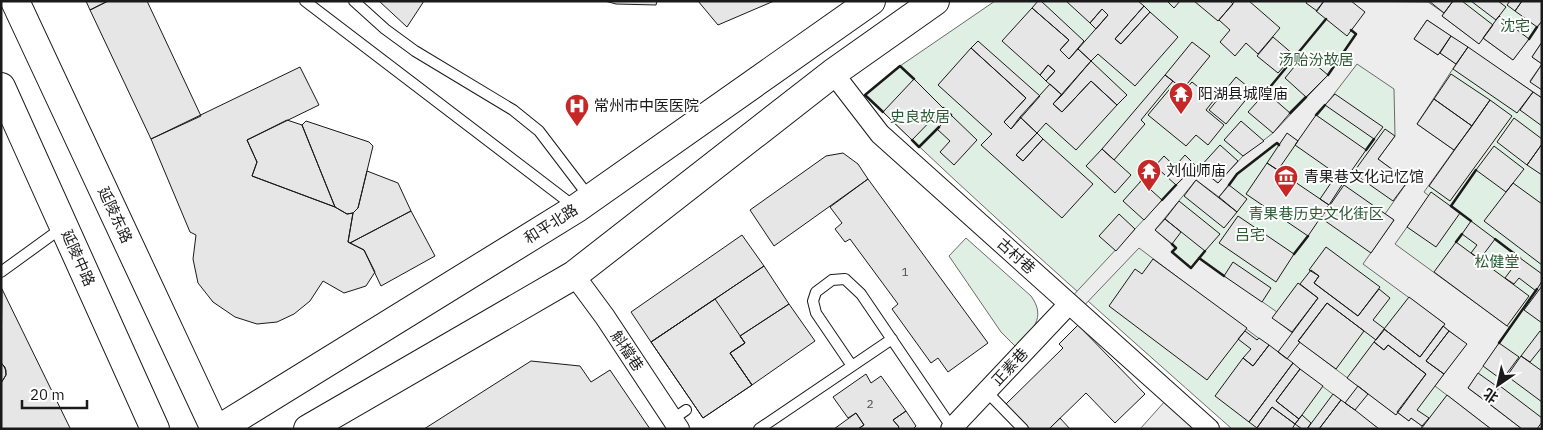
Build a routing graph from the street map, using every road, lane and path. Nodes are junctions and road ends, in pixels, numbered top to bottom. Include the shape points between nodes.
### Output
1 (15, 1) edge
2 (306, 1) edge
3 (354, 1) edge
4 (871, 1) edge
5 (935, 1) edge
6 (833, 74) junction
7 (1, 87) edge
8 (584, 203) junction
9 (64, 226) junction
10 (1, 272) edge
11 (574, 275) junction
12 (1069, 304) junction
13 (892, 339) junction
14 (852, 366) junction
15 (987, 392) junction
16 (679, 419) edge
17 (952, 428) edge
18 (155, 429) edge
19 (215, 429) edge
20 (219, 429) edge
21 (308, 429) edge
22 (758, 429) edge
23 (1024, 429) edge
24 (1209, 429) edge

1 - 19 main road, 延陵东路
2 - 8 lane
3 - 8 lane via 415,51 513,110 539,131
4 - 8 main road, 和平北路
5 - 6 main road
6 - 11 main road
6 - 12 street, 古村巷 via 880,134
7 - 9 main road, 延陵中路
8 - 20 main road, 和平北路
9 - 10 lane
9 - 18 main road, 延陵中路
11 - 16 street, 斛檔巷
11 - 21 main road
12 - 15 street, 正素巷
12 - 24 street, 古村巷
13 - 14 lane
13 - 14 lane via 861,294 845,279 832,280 816,292 813,301 816,313
13 - 17 lane
14 - 22 lane
15 - 17 street, 正素巷
15 - 23 lane

